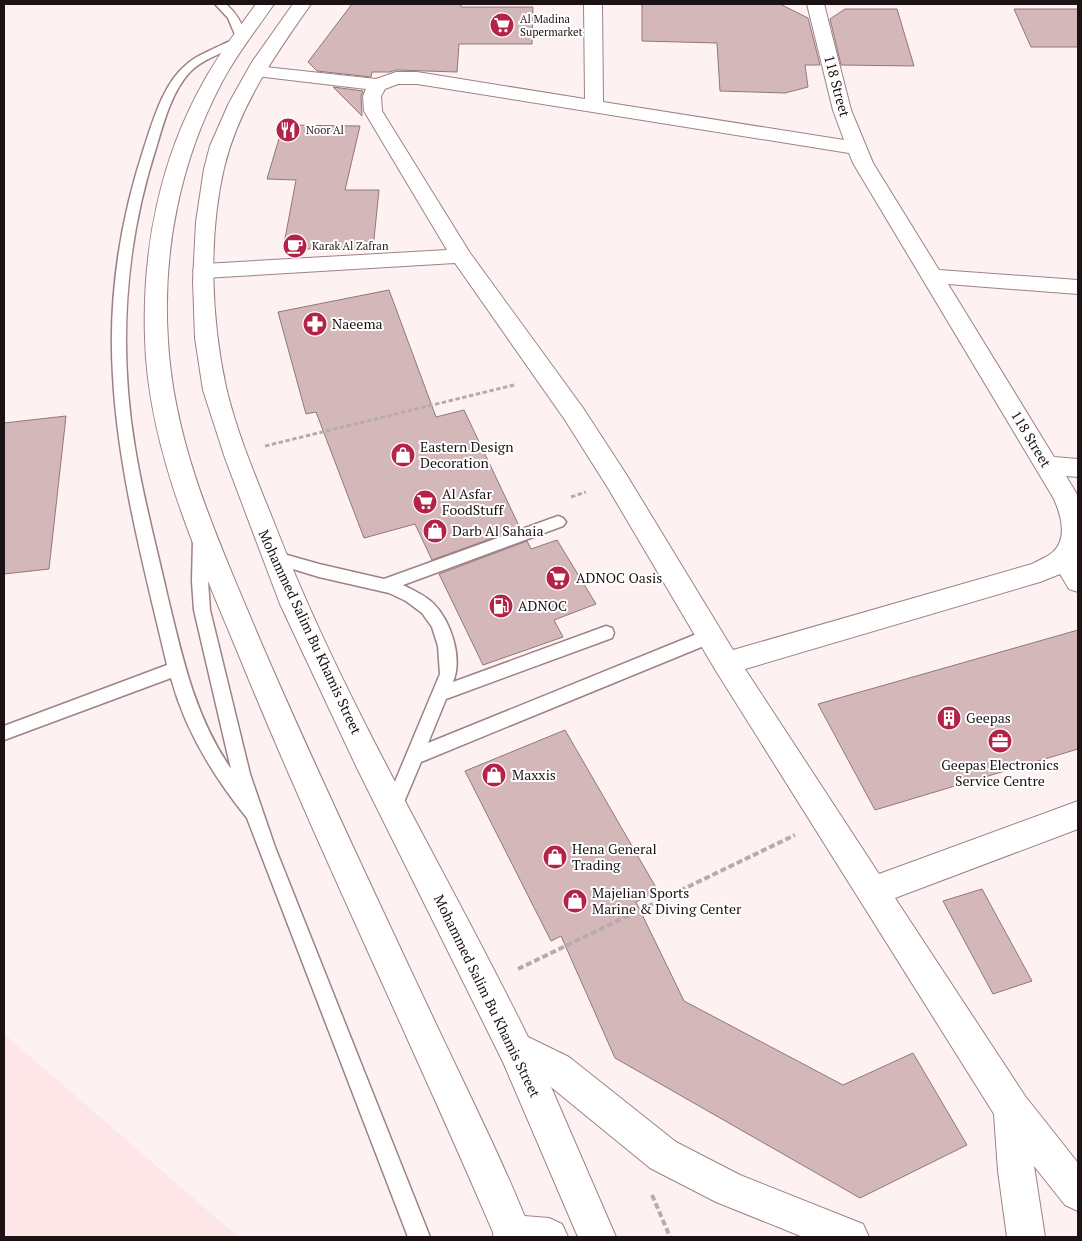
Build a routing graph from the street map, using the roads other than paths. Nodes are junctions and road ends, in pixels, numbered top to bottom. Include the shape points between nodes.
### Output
1 (220, 4) edge
2 (265, 4) edge
3 (302, 4) edge
4 (593, 4) edge
5 (816, 4) edge
6 (238, 39) junction
7 (256, 71) junction
8 (378, 85) junction
9 (594, 106) junction
10 (856, 148) junction
11 (461, 256) junction
12 (204, 271) junction
13 (933, 276) junction
14 (1078, 287) edge
15 (1047, 465) junction
16 (1078, 468) edge
17 (558, 522) dead end
18 (201, 531) junction
19 (273, 557) junction
20 (1064, 558) junction
21 (1078, 582) edge
22 (388, 584) junction
23 (606, 632) dead end
24 (710, 636) junction
25 (726, 663) junction
26 (178, 668) junction
27 (441, 694) junction
28 (4, 733) edge
29 (413, 757) junction
30 (394, 808) junction
31 (254, 813) junction
32 (1078, 815) edge
33 (872, 892) junction
34 (515, 1048) junction
35 (1012, 1110) junction
36 (1078, 1192) edge
37 (513, 1235) edge
38 (419, 1237) edge
39 (549, 1237) edge
40 (597, 1237) edge
41 (850, 1237) edge
42 (1026, 1237) edge

1 - 6 lane via 238,23
2 - 6 street
3 - 7 street, Mohammed Salim Bu Khamis Street
4 - 9 street
5 - 10 street, 118 Street via 842,110
6 - 18 street via 215,76 175,168 162,222 156,279 156,342 163,398
6 - 26 lane via 194,64 176,84 152,141 123,261 118,330 122,406 135,489
7 - 8 street
7 - 12 street, Mohammed Salim Bu Khamis Street via 229,120 214,169
8 - 9 street via 396,78 417,78
8 - 11 street via 372,96 373,111
9 - 10 street
10 - 13 street, 118 Street via 875,185
11 - 12 street
11 - 24 street via 548,376 618,481
12 - 19 street, Mohammed Salim Bu Khamis Street via 206,329 215,390
13 - 14 street
13 - 15 street, 118 Street
15 - 16 street
15 - 20 street, 118 Street via 1076,514 1077,538
17 - 22 lane
18 - 31 lane via 202,610 231,737
18 - 37 street via 267,692
19 - 22 lane via 320,571
19 - 30 street, Mohammed Salim Bu Khamis Street
20 - 21 street
20 - 25 street, 118 Street via 1040,572
22 - 27 lane via 407,592 436,619 449,655 448,674
23 - 27 lane
24 - 25 street
24 - 29 lane
25 - 33 street
26 - 28 lane
26 - 31 lane via 193,717 210,751
27 - 29 lane
29 - 30 lane
30 - 34 street, Mohammed Salim Bu Khamis Street
31 - 38 lane
32 - 33 street
33 - 35 street
34 - 40 street, Mohammed Salim Bu Khamis Street
34 - 41 street via 557,1069 663,1155 729,1189
35 - 36 street
35 - 42 street via 1016,1171
37 - 39 street

